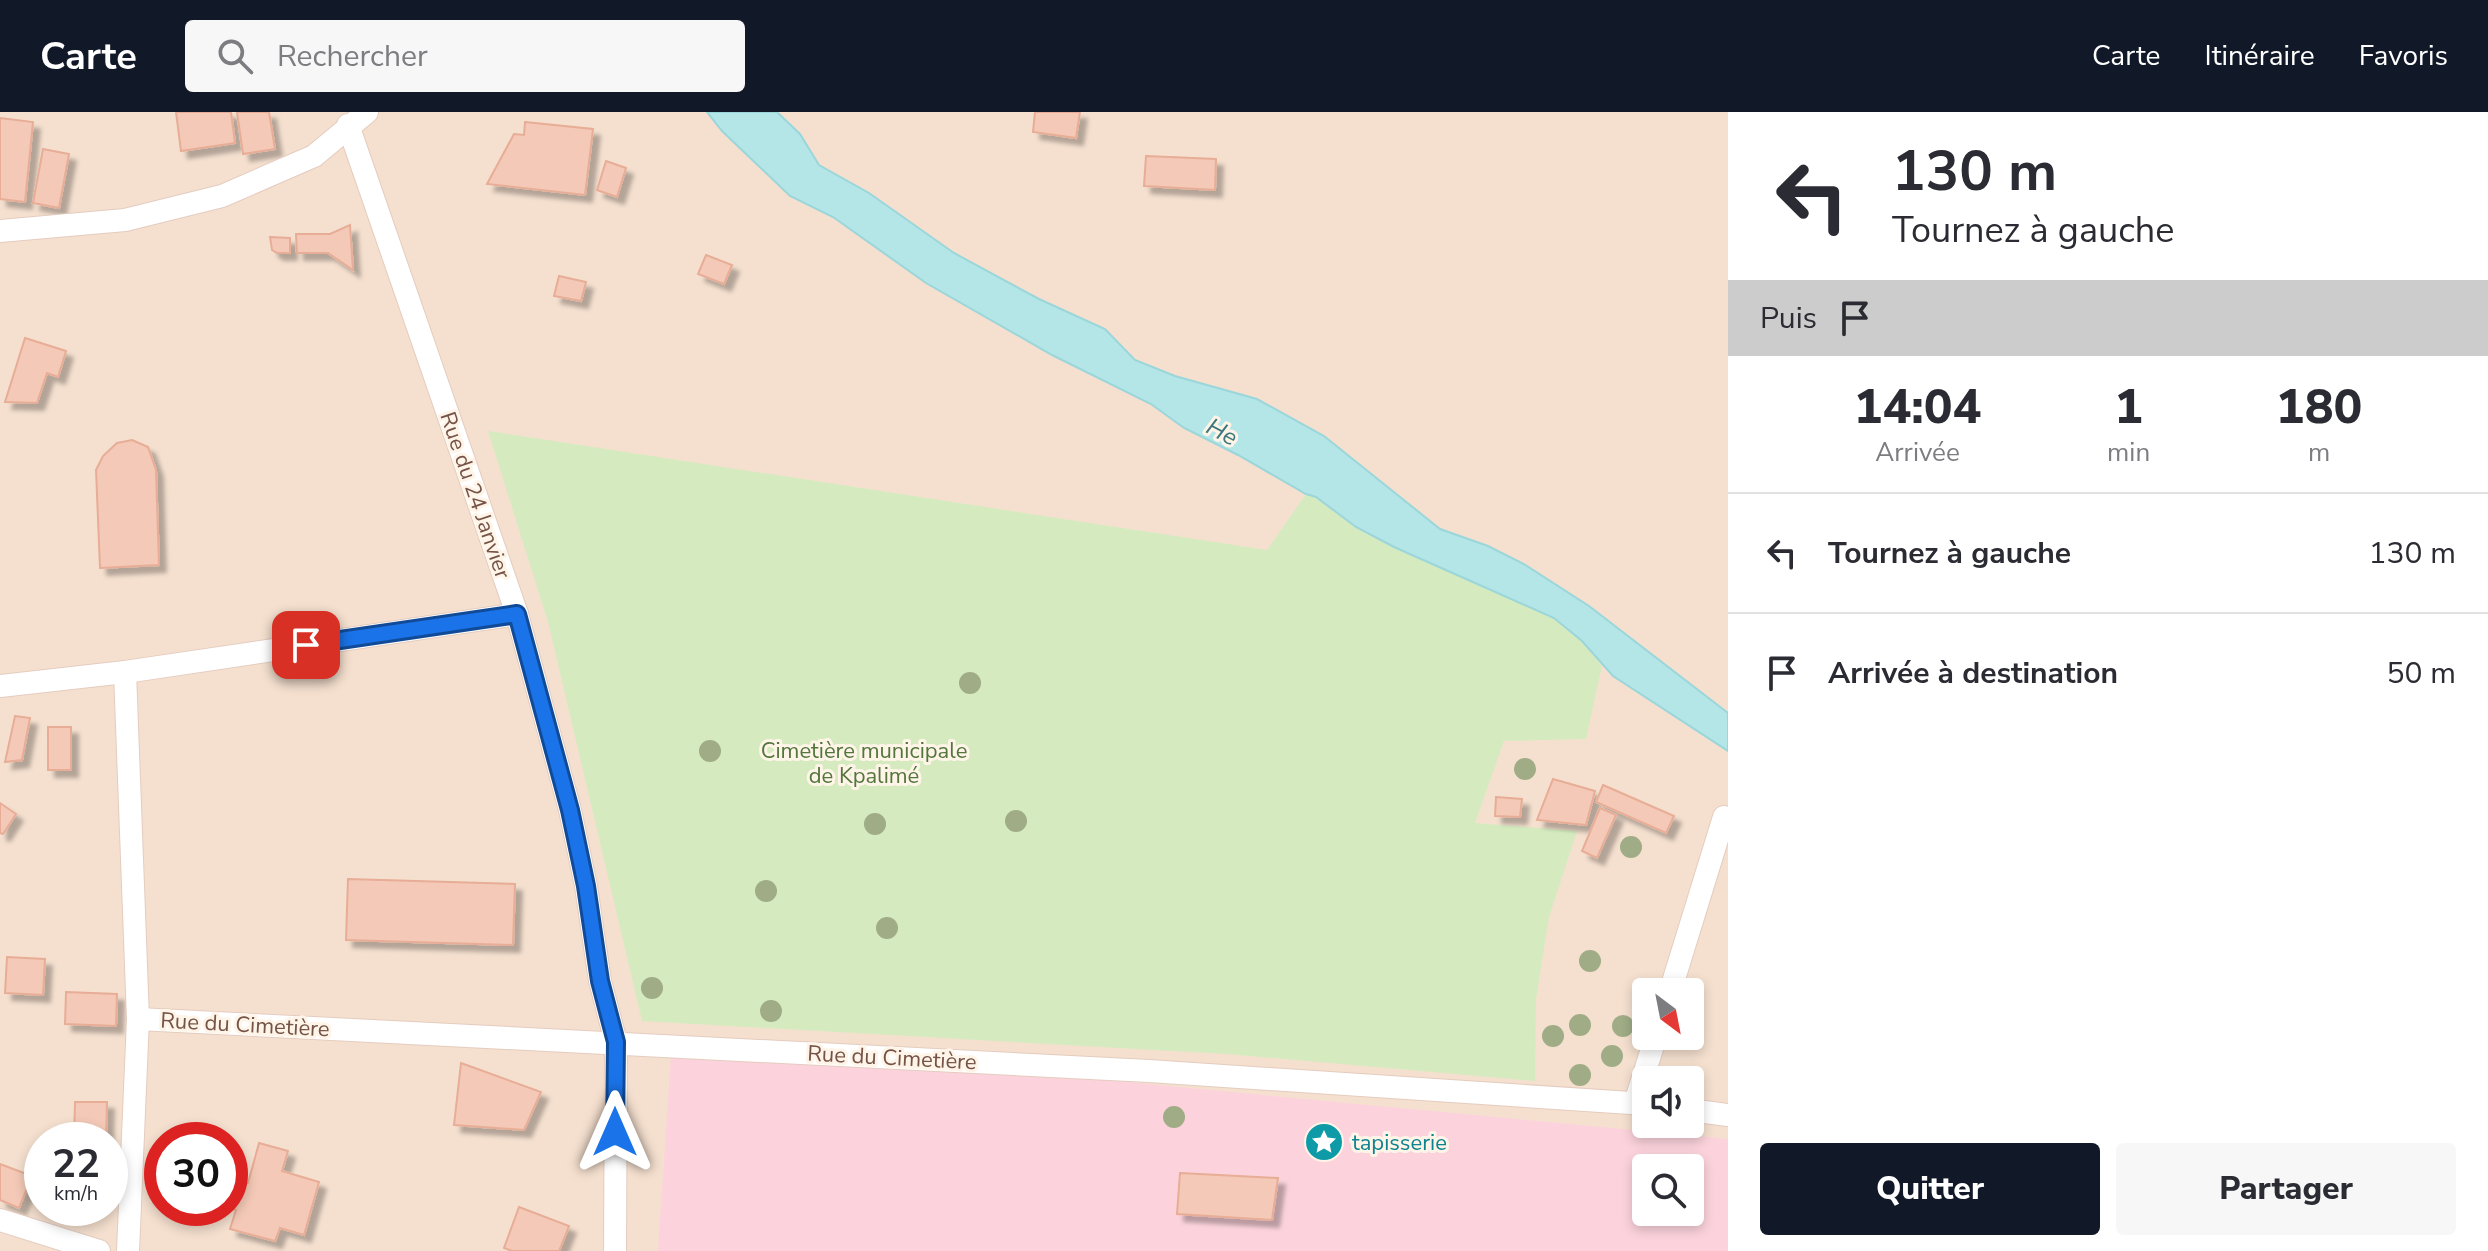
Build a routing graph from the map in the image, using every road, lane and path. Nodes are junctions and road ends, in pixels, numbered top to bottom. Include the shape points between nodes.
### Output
1 (367, 112) edge
2 (348, 125) junction
3 (0, 231) edge
4 (517, 614) junction
5 (125, 672) junction
6 (0, 686) edge
7 (1724, 817) dead end
8 (1674, 978) edge
9 (138, 1019) junction
10 (616, 1042) junction
11 (1632, 1103) edge
12 (1704, 1112) edge
13 (1728, 1115) edge
14 (0, 1220) edge
15 (99, 1251) edge
16 (128, 1251) edge
17 (615, 1251) edge

1 - 2 street
2 - 3 street via 314,156 222,196 125,220
2 - 4 street, Rue du 24 Janvier
4 - 5 street
4 - 10 street, Rue du 24 Janvier via 570,810
5 - 6 street
5 - 9 street
7 - 8 street
9 - 10 street, Rue du Cimetière
9 - 16 street
10 - 11 street, Rue du Cimetière
10 - 17 street, Rue du 24 Janvier
12 - 13 street
14 - 15 street

